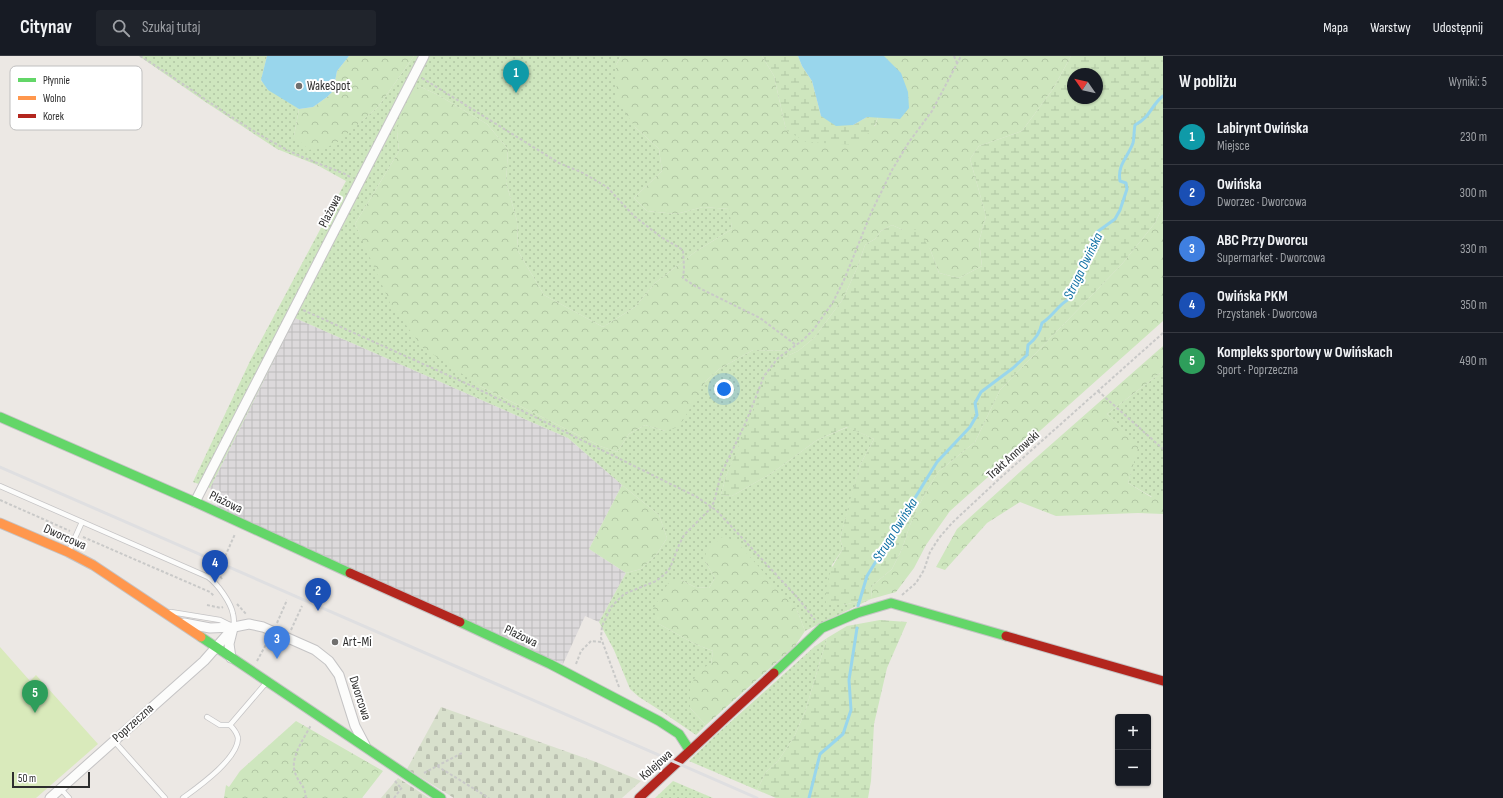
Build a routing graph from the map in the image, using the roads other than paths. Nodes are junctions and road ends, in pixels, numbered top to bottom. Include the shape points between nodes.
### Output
1 (424, 56) edge
2 (0, 417) edge
3 (0, 486) edge
4 (195, 502) junction
5 (82, 522) junction
6 (0, 523) edge
7 (68, 552) junction
8 (159, 609) junction
9 (177, 621) junction
10 (234, 627) junction
11 (216, 648) junction
12 (231, 658) junction
13 (1163, 681) edge
14 (266, 682) junction
15 (207, 717) dead end
16 (353, 719) junction
17 (230, 725) junction
18 (338, 729) junction
19 (114, 740) junction
20 (370, 751) junction
21 (690, 751) junction
22 (60, 788) junction
23 (50, 798) edge
24 (69, 798) edge
25 (165, 798) edge
26 (183, 798) edge
27 (441, 798) edge
28 (639, 798) edge

1 - 4 street, Plażowa
2 - 4 street
3 - 5 lane
4 - 21 street, Plażowa via 572,675 674,730 685,741
5 - 7 lane
5 - 10 lane via 208,577 219,588 230,606
6 - 7 street, Dworcowa
7 - 8 street, Dworcowa via 93,565
8 - 9 street, Dworcowa
8 - 10 lane via 220,620
9 - 10 street, Dworcowa via 205,627
9 - 11 street, Dworcowa
10 - 11 street
10 - 12 street via 229,644
10 - 16 street, Dworcowa via 255,625 315,650 329,661 339,675
11 - 12 street, Dworcowa
11 - 19 street, Poprzeczna
12 - 14 street, Dworcowa
13 - 21 street, Kolejowa via 891,603 857,613 822,628
14 - 17 lane
14 - 18 street, Dworcowa
15 - 17 lane via 220,725
16 - 18 street via 347,726
16 - 20 street, Dworcowa
17 - 26 lane via 238,740 232,753 214,774
18 - 20 street, Dworcowa
19 - 22 street, Poprzeczna
19 - 25 lane
20 - 27 street, Dworcowa
21 - 28 street, Kolejowa
22 - 23 street, Poprzeczna
22 - 24 lane

